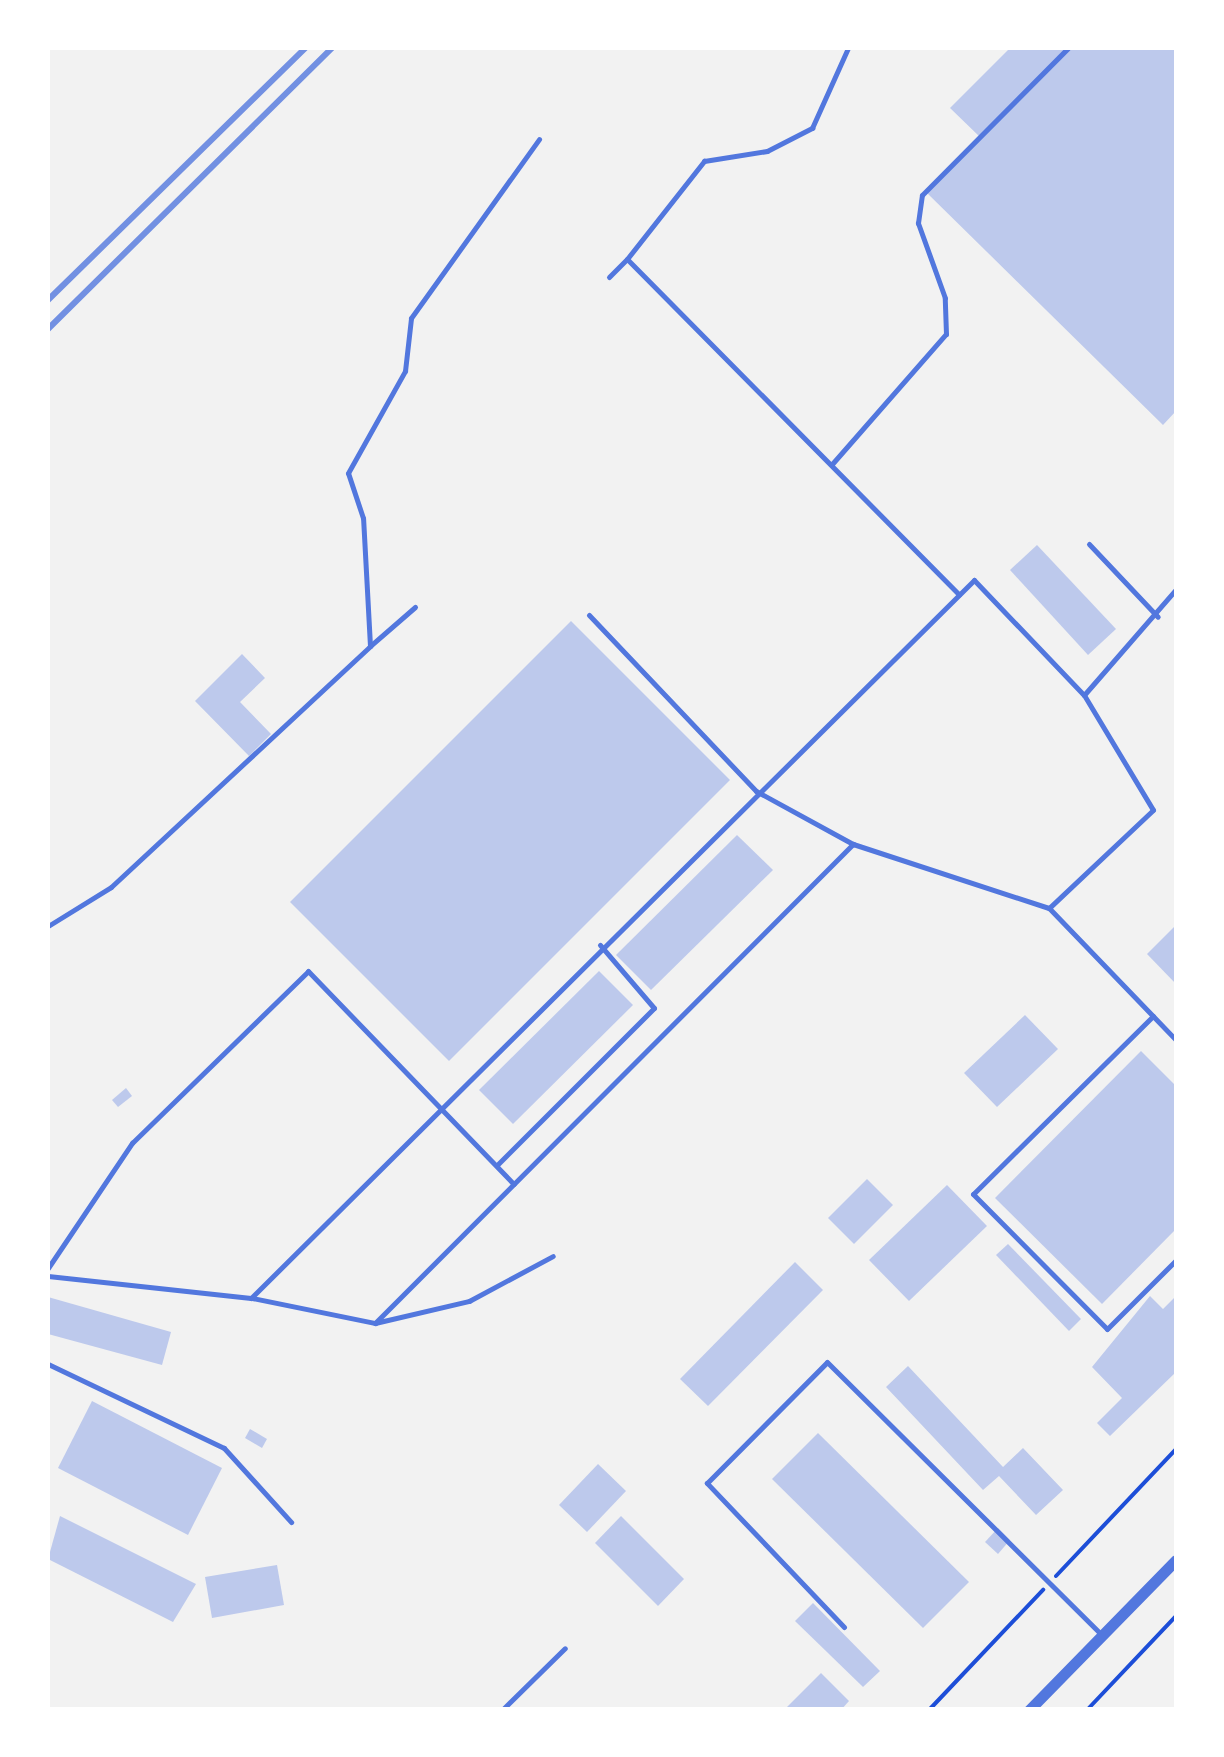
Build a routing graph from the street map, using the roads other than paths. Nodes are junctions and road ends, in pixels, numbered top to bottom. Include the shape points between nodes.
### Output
1 (848, 48) edge
2 (1068, 48) edge
3 (539, 138) dead end
4 (627, 259) junction
5 (609, 277) dead end
6 (832, 464) junction
7 (1089, 544) dead end
8 (1176, 589) edge
9 (959, 594) junction
10 (415, 607) dead end
11 (589, 615) dead end
12 (1158, 617) junction
13 (370, 646) junction
14 (1084, 694) junction
15 (756, 791) junction
16 (853, 844) junction
17 (1050, 908) junction
18 (48, 926) edge
19 (600, 945) junction
20 (1153, 1016) junction
21 (1176, 1040) edge
22 (439, 1108) junction
23 (497, 1166) junction
24 (514, 1184) junction
25 (552, 1256) dead end
26 (1176, 1260) edge
27 (48, 1268) edge
28 (48, 1276) edge
29 (251, 1298) junction
30 (375, 1322) junction
31 (48, 1364) edge
32 (291, 1522) dead end
33 (1176, 1560) edge
34 (844, 1626) dead end
35 (1103, 1636) junction
36 (565, 1648) dead end
37 (502, 1710) edge
38 (1029, 1710) edge

1 - 4 lane via 812,128 767,151 704,161
2 - 6 lane via 922,195 918,224 945,298 946,334
3 - 13 lane via 412,318 405,371 348,473 364,518
4 - 5 lane
4 - 6 lane
6 - 9 lane
7 - 12 lane
8 - 12 lane
9 - 14 lane via 974,580
9 - 15 lane
10 - 13 lane
11 - 15 lane
12 - 14 lane
13 - 18 lane via 111,887
14 - 17 lane via 1152,810
15 - 16 lane
15 - 19 lane
16 - 17 lane
16 - 24 lane
17 - 20 lane
19 - 22 lane
19 - 23 lane via 654,1008
20 - 21 lane
20 - 26 lane via 973,1194 1107,1329
22 - 23 lane
22 - 27 lane via 308,971 132,1144
22 - 29 lane
23 - 24 lane
24 - 30 lane
25 - 30 lane via 469,1301
28 - 29 lane
29 - 30 lane
31 - 32 lane via 224,1448
33 - 35 street
34 - 35 lane via 707,1484 827,1362
35 - 38 street
36 - 37 lane

